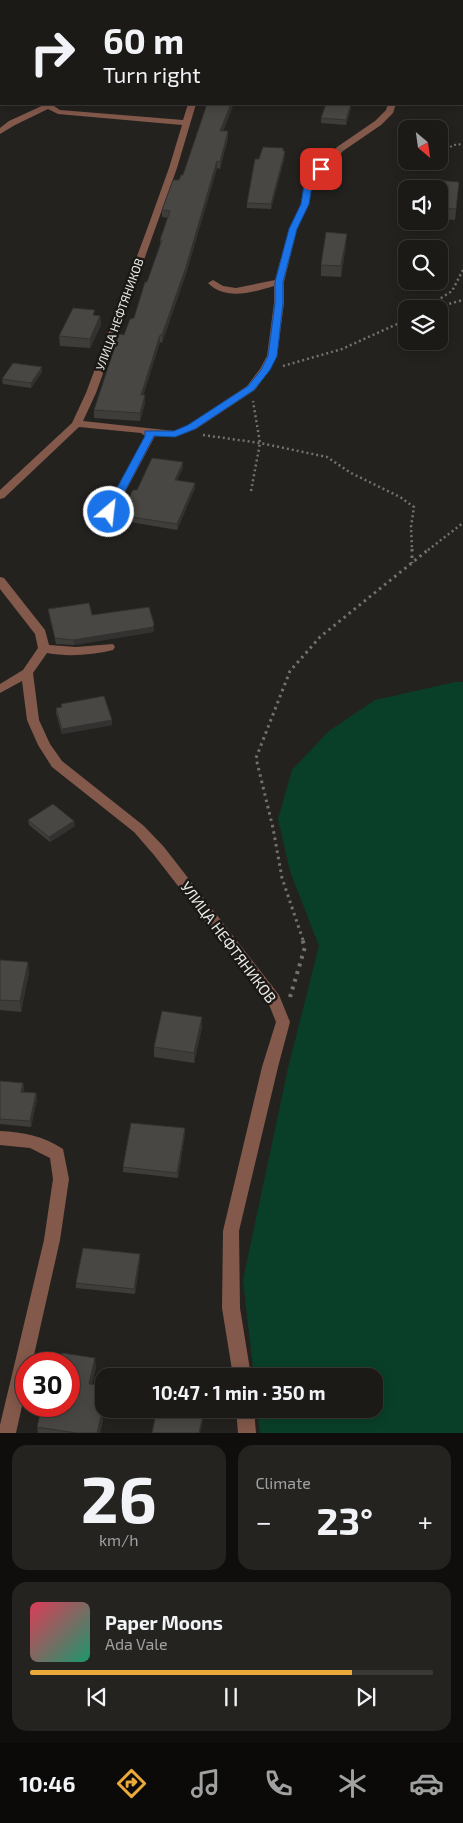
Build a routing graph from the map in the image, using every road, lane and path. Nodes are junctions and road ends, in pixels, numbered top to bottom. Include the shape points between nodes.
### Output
1 (50, 105) edge
2 (192, 105) edge
3 (392, 105) edge
4 (186, 123) junction
5 (0, 132) edge
6 (463, 144) edge
7 (448, 148) edge
8 (463, 270) edge
9 (279, 282) junction
10 (213, 283) dead end
11 (438, 300) edge
12 (463, 300) edge
13 (448, 304) edge
14 (398, 324) edge
15 (265, 370) junction
16 (251, 388) junction
17 (77, 424) junction
18 (149, 433) junction
19 (175, 434) junction
20 (260, 443) junction
21 (251, 492) dead end
22 (0, 496) edge
23 (109, 512) dead end
24 (463, 523) edge
25 (412, 563) junction
26 (0, 581) edge
27 (44, 648) junction
28 (109, 648) dead end
29 (27, 673) junction
30 (0, 689) edge
31 (283, 1022) junction
32 (0, 1138) edge
33 (241, 1368) edge
34 (245, 1418) edge
35 (7, 1433) edge
36 (246, 1433) edge

1 - 4 street via 58,112
1 - 5 street via 29,113
2 - 4 street, УЛИЦА НЕФТЯНИКОВ
3 - 9 street via 378,123 340,149 308,185 305,204 293,229
4 - 17 street, УЛИЦА НЕФТЯНИКОВ via 150,232
6 - 7 path
8 - 11 path via 452,291
9 - 10 street via 245,291 221,288
9 - 15 street via 272,356
12 - 13 path
14 - 15 path via 342,349
15 - 16 street
16 - 19 street via 192,427
16 - 20 path
17 - 18 street
17 - 22 street, УЛИЦА НЕФТЯНИКОВ
18 - 19 street
18 - 23 street
19 - 20 path
20 - 21 path
20 - 25 path via 328,457 350,473 414,507 410,527
24 - 25 path
25 - 31 path via 320,637 290,671 256,758 262,793 274,828 282,878 305,947
26 - 27 street via 41,633
27 - 28 street via 59,652
27 - 29 street
29 - 30 street
29 - 31 street, УЛИЦА НЕФТЯНИКОВ via 33,720 48,752 71,776 139,829 159,851 274,999
31 - 33 street via 231,1231 231,1308
32 - 35 street via 42,1143 57,1154 61,1178 52,1240
34 - 36 street

